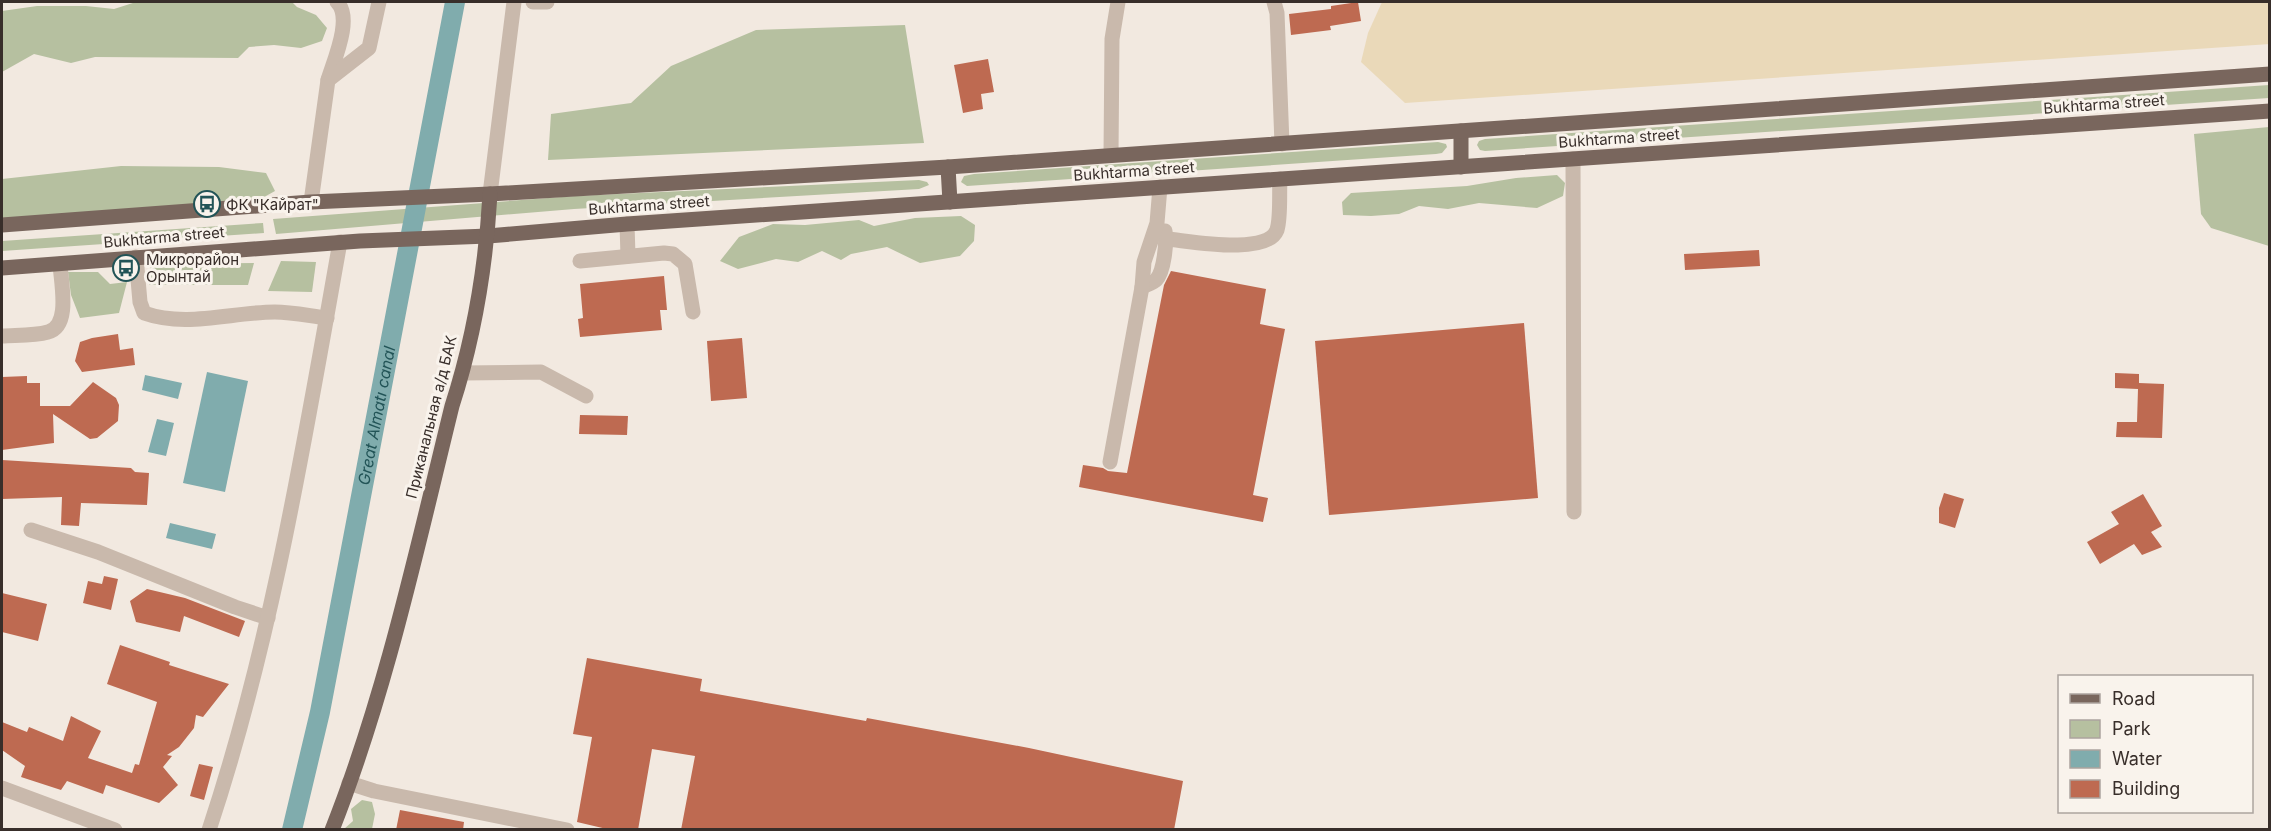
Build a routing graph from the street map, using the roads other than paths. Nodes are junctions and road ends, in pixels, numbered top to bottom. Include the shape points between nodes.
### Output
1 (337, 2) edge
2 (379, 2) edge
3 (514, 2) edge
4 (533, 2) edge
5 (547, 2) edge
6 (1118, 2) edge
7 (1274, 2) edge
8 (2270, 74) edge
9 (328, 80) junction
10 (2270, 111) edge
11 (1461, 131) junction
12 (1282, 144) junction
13 (1111, 154) junction
14 (1573, 159) junction
15 (948, 167) junction
16 (1461, 167) junction
17 (1280, 179) junction
18 (1160, 187) junction
19 (490, 194) junction
20 (311, 202) junction
21 (950, 202) junction
22 (1157, 223) junction
23 (627, 224) junction
24 (2, 225) edge
25 (488, 236) junction
26 (1167, 239) junction
27 (340, 242) junction
28 (628, 256) junction
29 (136, 257) junction
30 (580, 261) dead end
31 (60, 264) junction
32 (2, 268) edge
33 (1142, 286) junction
34 (693, 312) dead end
35 (327, 318) junction
36 (2, 336) edge
37 (462, 373) junction
38 (586, 396) dead end
39 (1110, 462) dead end
40 (1574, 512) dead end
41 (31, 530) dead end
42 (268, 618) junction
43 (350, 783) junction
44 (2, 788) edge
45 (114, 830) edge
46 (208, 830) edge
47 (332, 830) edge
48 (567, 830) edge

1 - 9 street via 345,22
2 - 9 street via 369,48
3 - 19 street, Приканальная а/д БАК
4 - 5 street
6 - 13 street via 1112,39
7 - 12 street
8 - 11 main road, Bukhtarma street
9 - 20 street
10 - 14 main road, Bukhtarma street
11 - 12 main road, Bukhtarma street
11 - 16 main road
12 - 13 main road, Bukhtarma street
13 - 15 main road, Bukhtarma street
14 - 16 main road, Bukhtarma street
14 - 40 street
15 - 19 main road, Bukhtarma street
15 - 21 main road
16 - 17 main road, Bukhtarma street
17 - 18 main road, Bukhtarma street
17 - 26 street via 1277,230 1262,244
18 - 21 main road, Bukhtarma street
18 - 22 street
19 - 20 main road, Bukhtarma street
19 - 25 main road, Приканальная а/д БАК
20 - 24 main road, Bukhtarma street
21 - 23 main road, Bukhtarma street
22 - 26 street
22 - 33 street via 1144,262
23 - 25 main road, Bukhtarma street
23 - 28 street
25 - 27 main road, Bukhtarma street
25 - 37 main road, Приканальная а/д БАК
26 - 33 street via 1156,280
27 - 29 main road, Bukhtarma street
27 - 35 street
28 - 30 street
28 - 34 street via 664,253 679,258 685,264
29 - 31 main road, Bukhtarma street
29 - 35 street via 140,302 144,313 157,318 276,312
31 - 32 main road, Bukhtarma street
31 - 36 street via 63,319 57,328
33 - 39 street
35 - 42 street
37 - 38 street via 541,372
37 - 43 main road, Приканальная а/д БАК via 397,627
41 - 42 street
42 - 46 street via 231,764
43 - 47 main road, Приканальная а/д БАК
43 - 48 street
44 - 45 street

